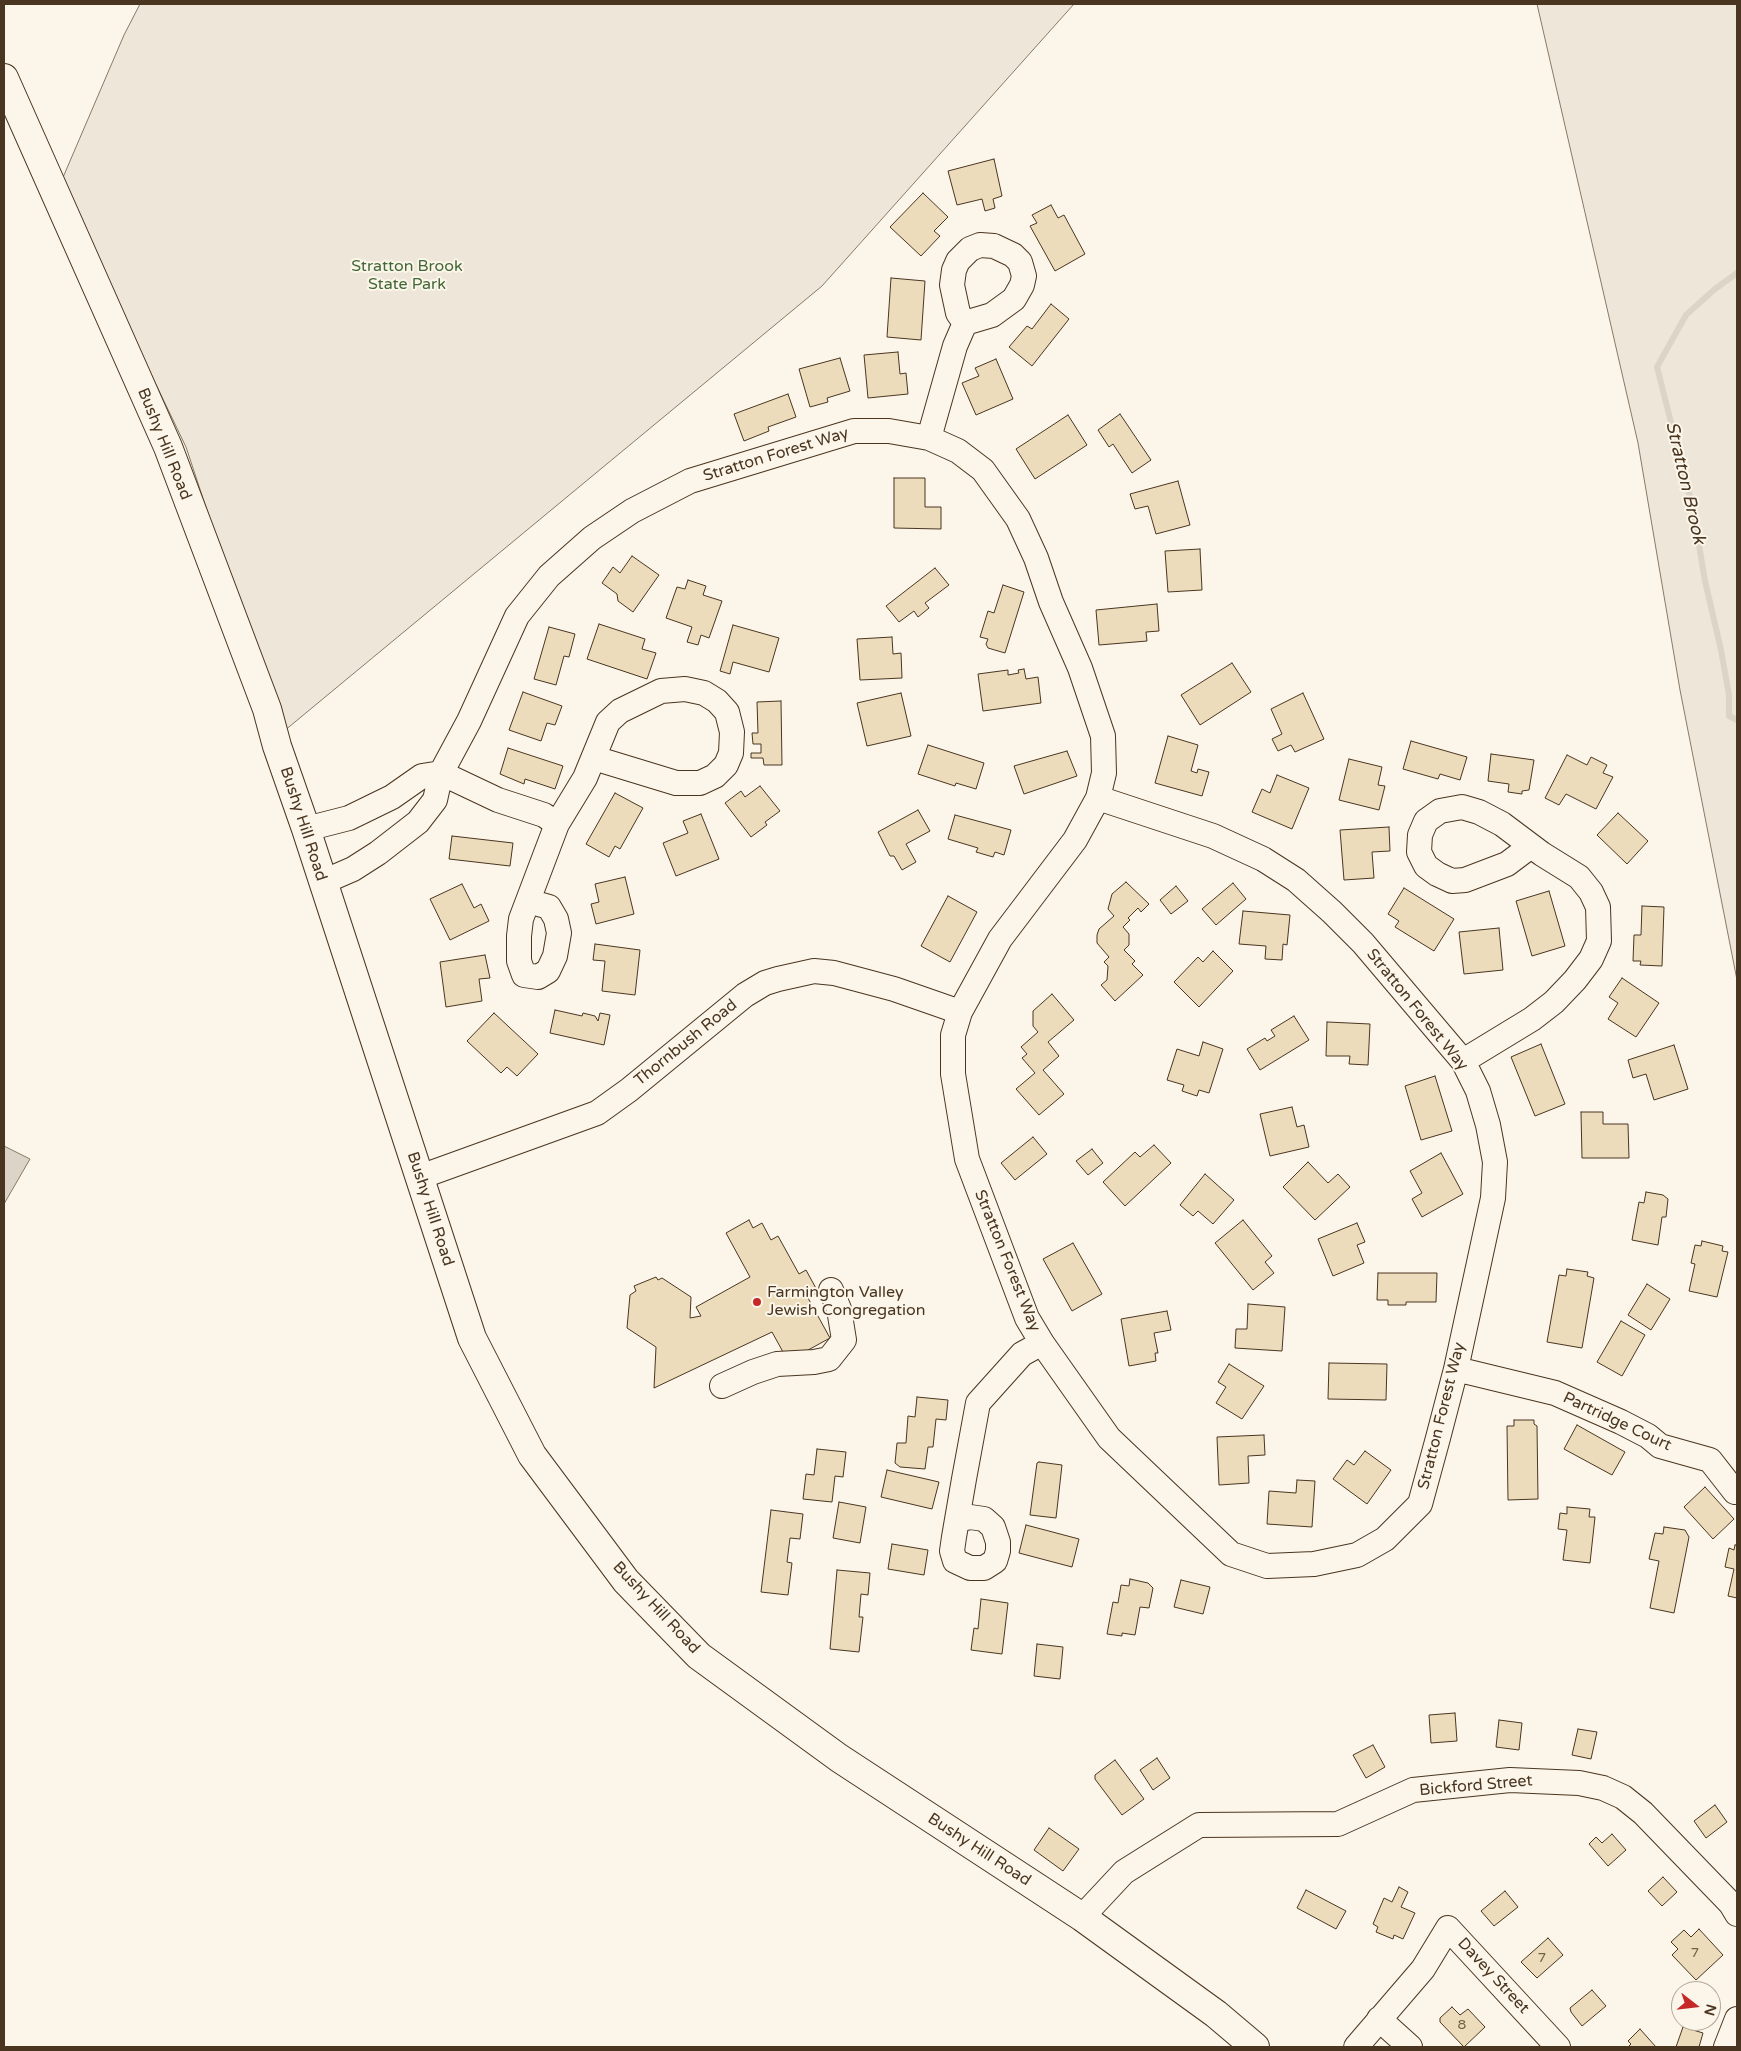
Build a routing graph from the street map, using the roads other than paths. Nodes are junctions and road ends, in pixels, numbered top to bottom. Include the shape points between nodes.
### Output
1 (4, 78) edge
2 (965, 323) dead end
3 (929, 438) junction
4 (594, 758) junction
5 (441, 773) junction
6 (1098, 798) junction
7 (557, 824) junction
8 (306, 829) junction
9 (1531, 846) dead end
10 (323, 882) junction
11 (528, 901) dead end
12 (960, 1012) junction
13 (1463, 1061) junction
14 (420, 1177) junction
15 (831, 1290) dead end
16 (1042, 1343) junction
17 (1456, 1369) junction
18 (722, 1386) dead end
19 (1734, 1492) dead end
20 (957, 1520) dead end
21 (1737, 1914) edge
22 (1082, 1916) junction
23 (1379, 2019) junction
24 (1737, 2019) edge
25 (1254, 2047) edge
26 (1356, 2047) edge
27 (1410, 2047) edge
28 (1558, 2047) edge
29 (1726, 2047) edge

1 - 8 main road, Bushy Hill Road via 168,447 267,709
2 - 3 street via 955,346
3 - 5 street, Stratton Forest Way via 889,431 854,431 690,481 632,511 592,538 549,576 517,616 469,721
3 - 6 street, Stratton Forest Way via 958,451 983,470 1018,519 1033,550 1103,736 1104,773
4 - 4 street via 608,722 620,711 661,691 685,689 704,693 718,701 727,712 732,732 731,753 726,765 715,776 700,783 676,783
4 - 7 street
5 - 7 street via 498,800 544,815
5 - 8 street via 422,776 392,797 349,818
5 - 10 street, Stratton Forest Way via 435,800 418,822 354,869
6 - 12 street, Stratton Forest Way via 1075,840 1000,938
6 - 13 street, Stratton Forest Way via 1221,840 1263,859 1296,880 1363,943
7 - 11 street
8 - 10 main road, Bushy Hill Road
9 - 13 street via 1579,877 1591,892 1598,907 1599,941 1591,959 1554,1002
10 - 14 main road, Bushy Hill Road
12 - 14 street, Thornbush Road via 834,973 814,971 778,979 765,983 740,999 629,1090 597,1112
12 - 16 street, Stratton Forest Way via 953,1035 953,1074 967,1159 1027,1318
13 - 17 street, Stratton Forest Way via 1478,1091 1495,1162 1493,1198
14 - 22 main road, Bushy Hill Road via 476,1346 532,1455 626,1581 699,1656 839,1758
15 - 18 street via 839,1309 844,1340 829,1359 777,1364
16 - 17 street, Stratton Forest Way via 1109,1438 1231,1554 1266,1566 1314,1564 1357,1555 1385,1539 1420,1504
16 - 20 street via 1022,1354 978,1403
17 - 19 street, Partridge Court via 1556,1393 1621,1422 1660,1446 1710,1460
21 - 22 street, Bickford Street via 1643,1813 1623,1797 1604,1788 1580,1783 1510,1780 1413,1790 1338,1824 1199,1825 1124,1872
22 - 25 main road, Bushy Hill Road via 1216,2014
23 - 26 street, Davey Street
23 - 27 street
23 - 28 street, Davey Street via 1423,1969 1448,1928
24 - 29 street

